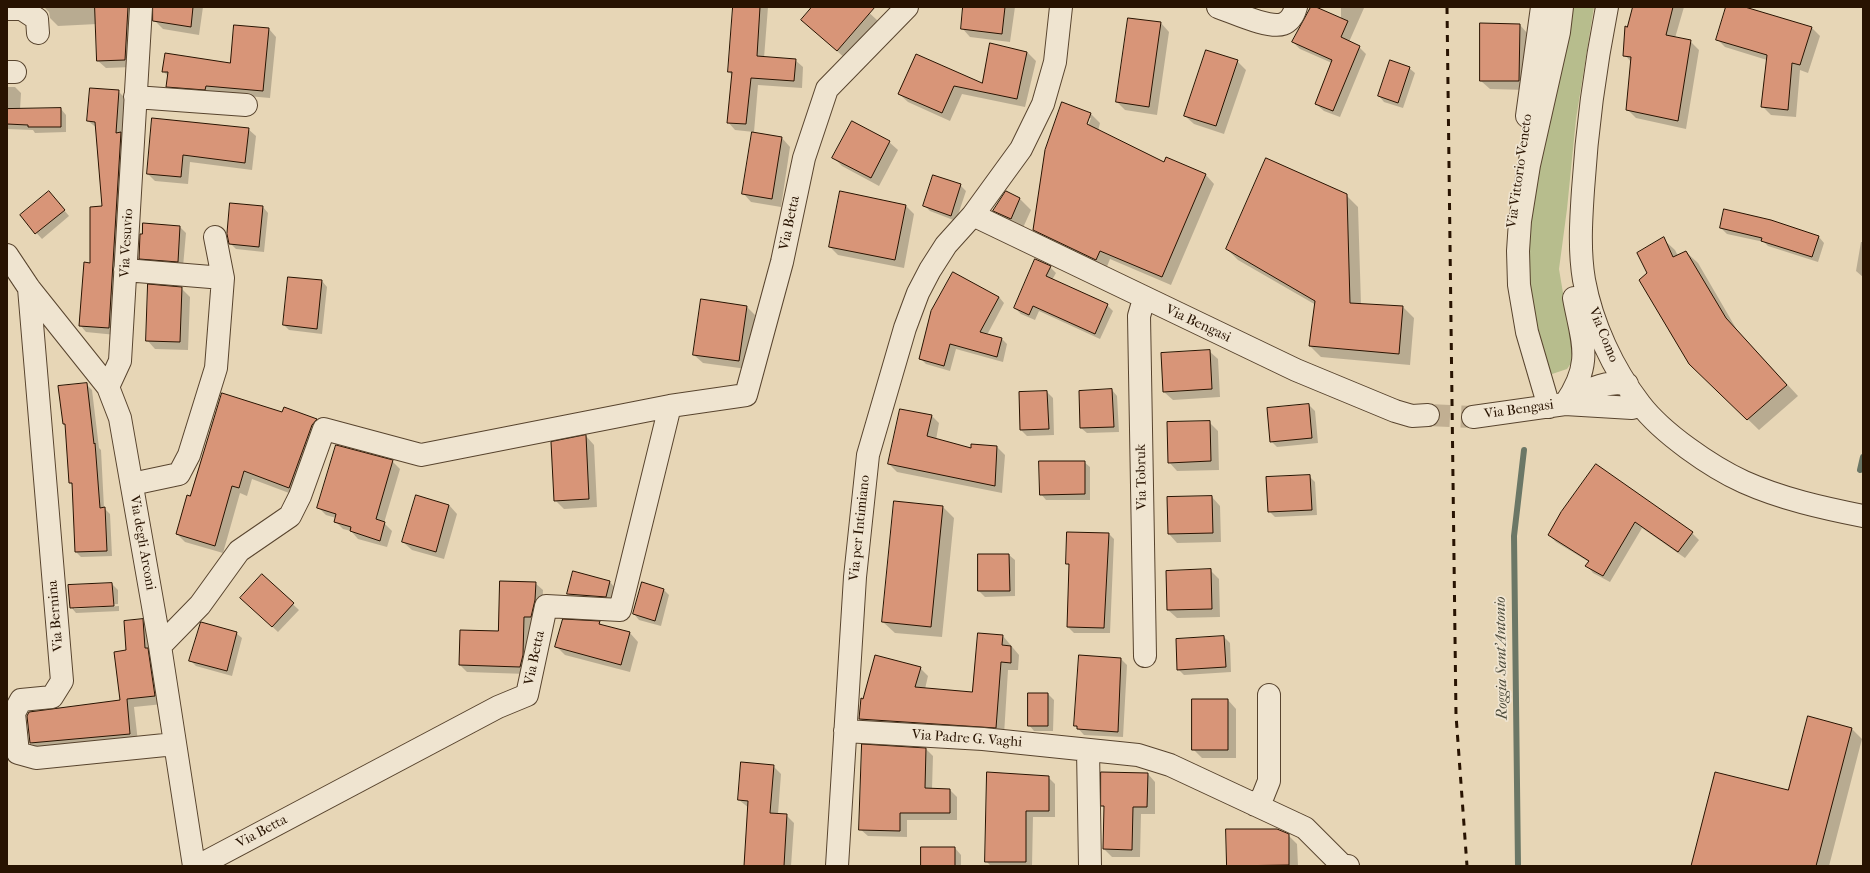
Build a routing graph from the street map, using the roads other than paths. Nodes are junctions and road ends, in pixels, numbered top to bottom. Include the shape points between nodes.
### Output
1 (141, 7) edge
2 (907, 7) edge
3 (1061, 7) edge
4 (1218, 7) edge
5 (1296, 7) edge
6 (1528, 7) edge
7 (1542, 7) edge
8 (1562, 7) edge
9 (1607, 7) edge
10 (7, 9) edge
11 (1538, 29) junction
12 (38, 33) dead end
13 (136, 97) junction
14 (246, 105) dead end
15 (973, 215) junction
16 (215, 237) dead end
17 (1581, 246) junction
18 (7, 255) edge
19 (125, 270) junction
20 (223, 278) junction
21 (29, 288) junction
22 (1144, 299) junction
23 (1627, 384) junction
24 (108, 387) junction
25 (1640, 405) junction
26 (670, 406) junction
27 (1551, 406) junction
28 (1428, 415) tunnel mouth
29 (1473, 417) tunnel mouth
30 (132, 484) junction
31 (1863, 516) edge
32 (160, 646) junction
33 (1145, 656) dead end
34 (1269, 695) dead end
35 (845, 732) junction
36 (175, 744) junction
37 (1088, 750) junction
38 (1255, 805) junction
39 (194, 866) edge
40 (198, 866) edge
41 (837, 866) edge
42 (1090, 866) edge
43 (1348, 866) edge

1 - 13 street, Via Vesuvio
2 - 26 street, Via Betta via 827,89 804,158 782,262 746,396
3 - 15 street, Via per Intimiano via 1055,62 1043,104 1021,150
4 - 5 street via 1282,25 1293,15
6 - 11 street
7 - 11 street, Via Vittorio Veneto
8 - 27 street via 1528,165 1518,252 1519,285 1527,332
9 - 17 street, Via Como via 1588,117
10 - 12 street via 22,9 37,19
11 - 27 street, Via Vittorio Veneto via 1518,165 1510,264 1514,303
13 - 14 street
13 - 19 street, Via Vesuvio
15 - 22 street, Via Bengasi
15 - 35 street, Via per Intimiano via 946,245 918,293 905,328 868,456 855,577
16 - 20 street
17 - 23 street, Via Como via 1584,280 1593,315 1603,341
17 - 27 street, Via Bengasi via 1574,261 1571,282 1584,352 1578,383
18 - 21 street, Via degli Arconi
19 - 20 street
19 - 24 street, Via Vesuvio via 120,361
20 - 30 street via 216,368 189,455 179,474
21 - 24 street, Via degli Arconi
21 - 36 street, Via Bernina via 62,681 52,697 21,700 14,713 18,753 36,758
22 - 28 street, Via Bengasi via 1296,370 1395,412 1412,416
22 - 33 street, Via Tobruk via 1139,316
23 - 25 street, Via Como
23 - 27 street, Via Bengasi via 1600,384
24 - 30 street, Via degli Arconi via 120,418
25 - 27 street, Via Bengasi via 1632,408
25 - 31 street, Via Como via 1694,452 1744,482 1802,502
26 - 32 street, Via Betta via 421,456 324,428 300,496 290,516 239,551 200,605
26 - 40 street, Via Betta via 620,610 546,606 527,695 498,707
27 - 29 street, Via Bengasi
30 - 32 street, Via degli Arconi
32 - 36 street, Via degli Arconi
34 - 38 street via 1269,781 1263,796
35 - 37 street, Via Padre G. Vaghi via 983,739
35 - 41 street, Via per Intimiano
36 - 39 street, Via degli Arconi
37 - 38 street, Via Padre G. Vaghi via 1151,758
37 - 42 street
38 - 43 street, Via Padre G. Vaghi via 1305,828 1343,866

